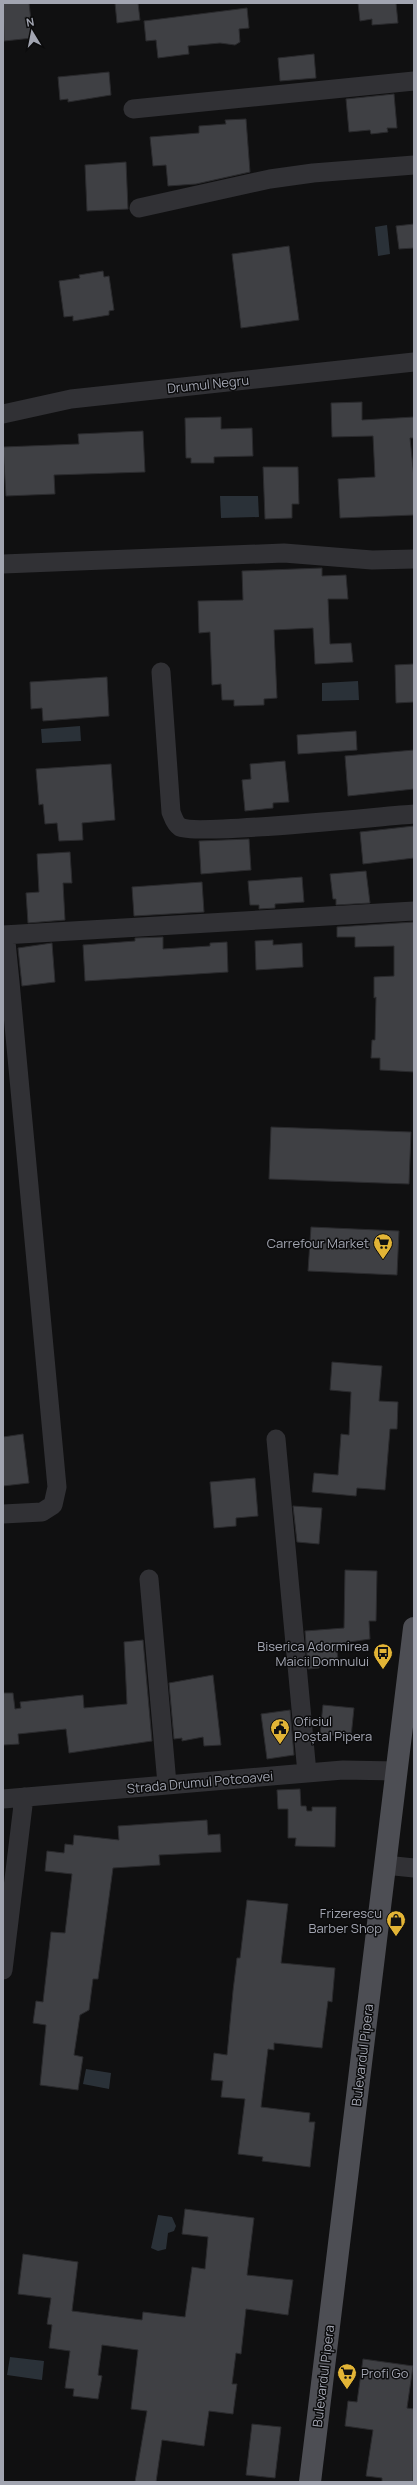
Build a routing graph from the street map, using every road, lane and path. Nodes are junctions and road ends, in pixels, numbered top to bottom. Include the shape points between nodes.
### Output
1 (414, 81) edge
2 (133, 109) dead end
3 (414, 165) edge
4 (139, 208) dead end
5 (414, 362) edge
6 (3, 414) edge
7 (414, 559) edge
8 (3, 564) edge
9 (161, 672) dead end
10 (414, 814) edge
11 (414, 910) edge
12 (3, 937) edge
13 (276, 1439) dead end
14 (3, 1514) edge
15 (149, 1579) dead end
16 (414, 1634) edge
17 (397, 1771) junction
18 (307, 1773) junction
19 (167, 1784) junction
20 (24, 1797) junction
21 (3, 1799) edge
22 (385, 1865) junction
23 (414, 1868) edge
24 (3, 1970) edge
25 (310, 2482) edge

1 - 2 street
3 - 4 street via 270,179
5 - 6 street, Drumul Negru via 71,399
7 - 8 street via 372,560 284,554
9 - 10 street via 171,812 180,827 191,830 226,829
11 - 12 street
12 - 14 street via 6,942 10,982 57,1487 53,1505 42,1512
13 - 18 street
15 - 19 street
16 - 17 main road, Bulevardul Pipera
17 - 18 street, Strada Drumul Potcoavei via 344,1770
17 - 22 main road, Bulevardul Pipera
18 - 19 street, Strada Drumul Potcoavei
19 - 20 street, Strada Drumul Potcoavei
20 - 21 street, Strada Drumul Potcoavei
20 - 24 street
22 - 23 street
22 - 25 main road, Bulevardul Pipera

